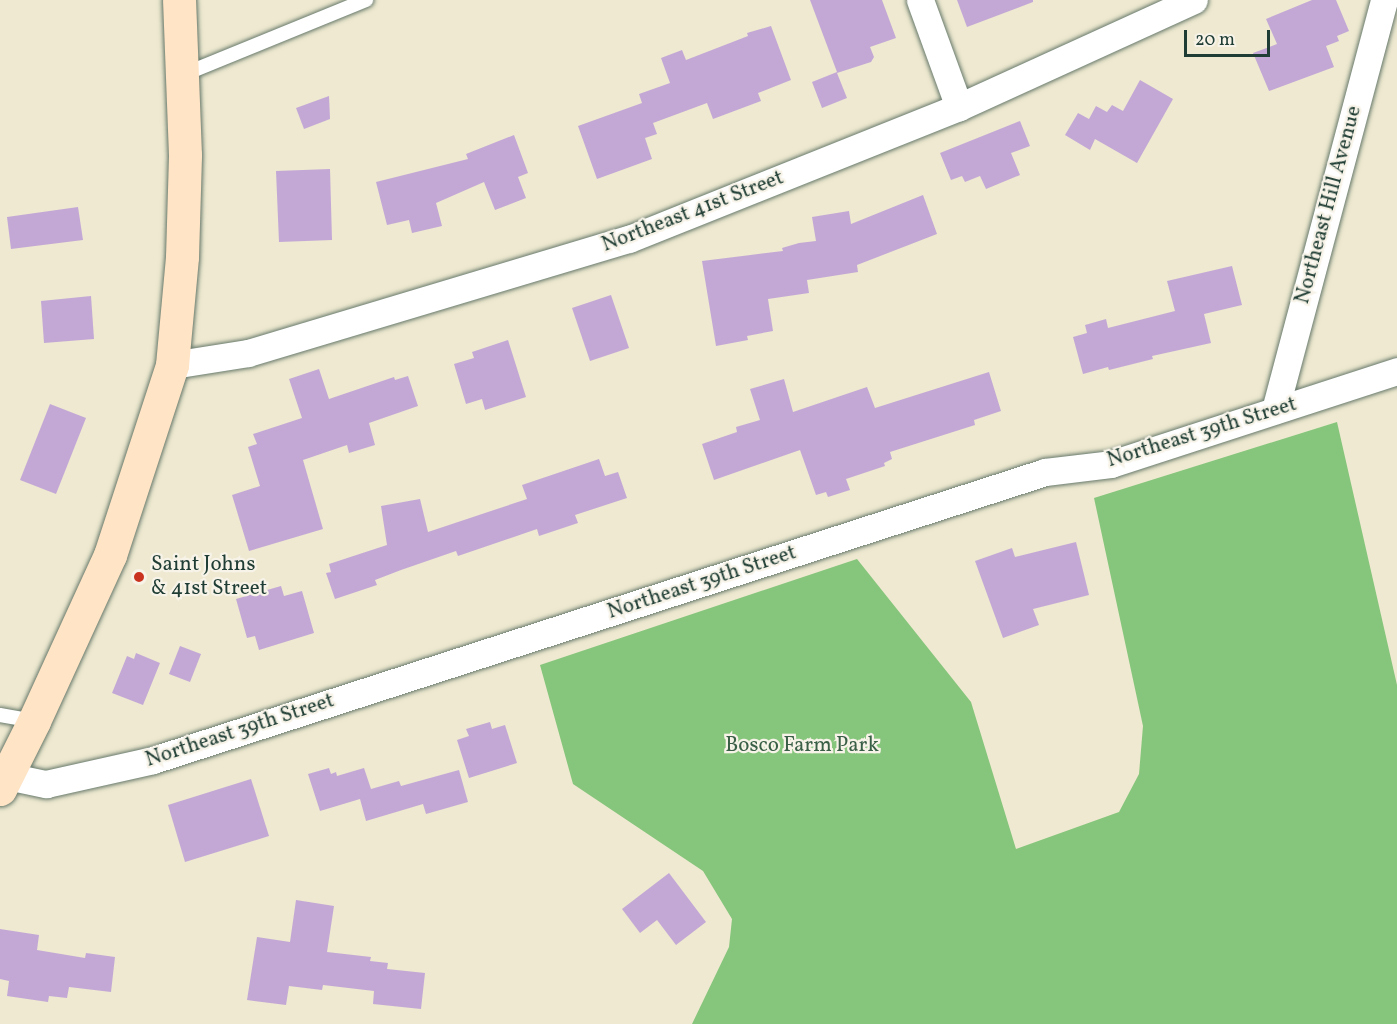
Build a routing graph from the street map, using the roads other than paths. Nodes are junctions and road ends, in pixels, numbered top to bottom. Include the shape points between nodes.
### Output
1 (179, 0) edge
2 (366, 0) edge
3 (920, 0) edge
4 (1194, 0) edge
5 (1384, 0) edge
6 (182, 75) junction
7 (959, 107) junction
8 (172, 365) junction
9 (1397, 371) edge
10 (1275, 410) junction
11 (0, 714) edge
12 (34, 722) junction
13 (3, 782) edge

1 - 6 main road
2 - 6 lane
3 - 7 street
4 - 7 street, Northeast 41st Street
5 - 10 street, Northeast Hill Avenue
6 - 8 main road via 183,257
7 - 8 street, Northeast 41st Street via 628,239 248,353
8 - 12 main road via 110,555
9 - 10 street, Northeast 39th Street
10 - 13 street, Northeast 39th Street via 1111,464 1045,472 153,760 45,784
11 - 12 lane
12 - 13 main road

